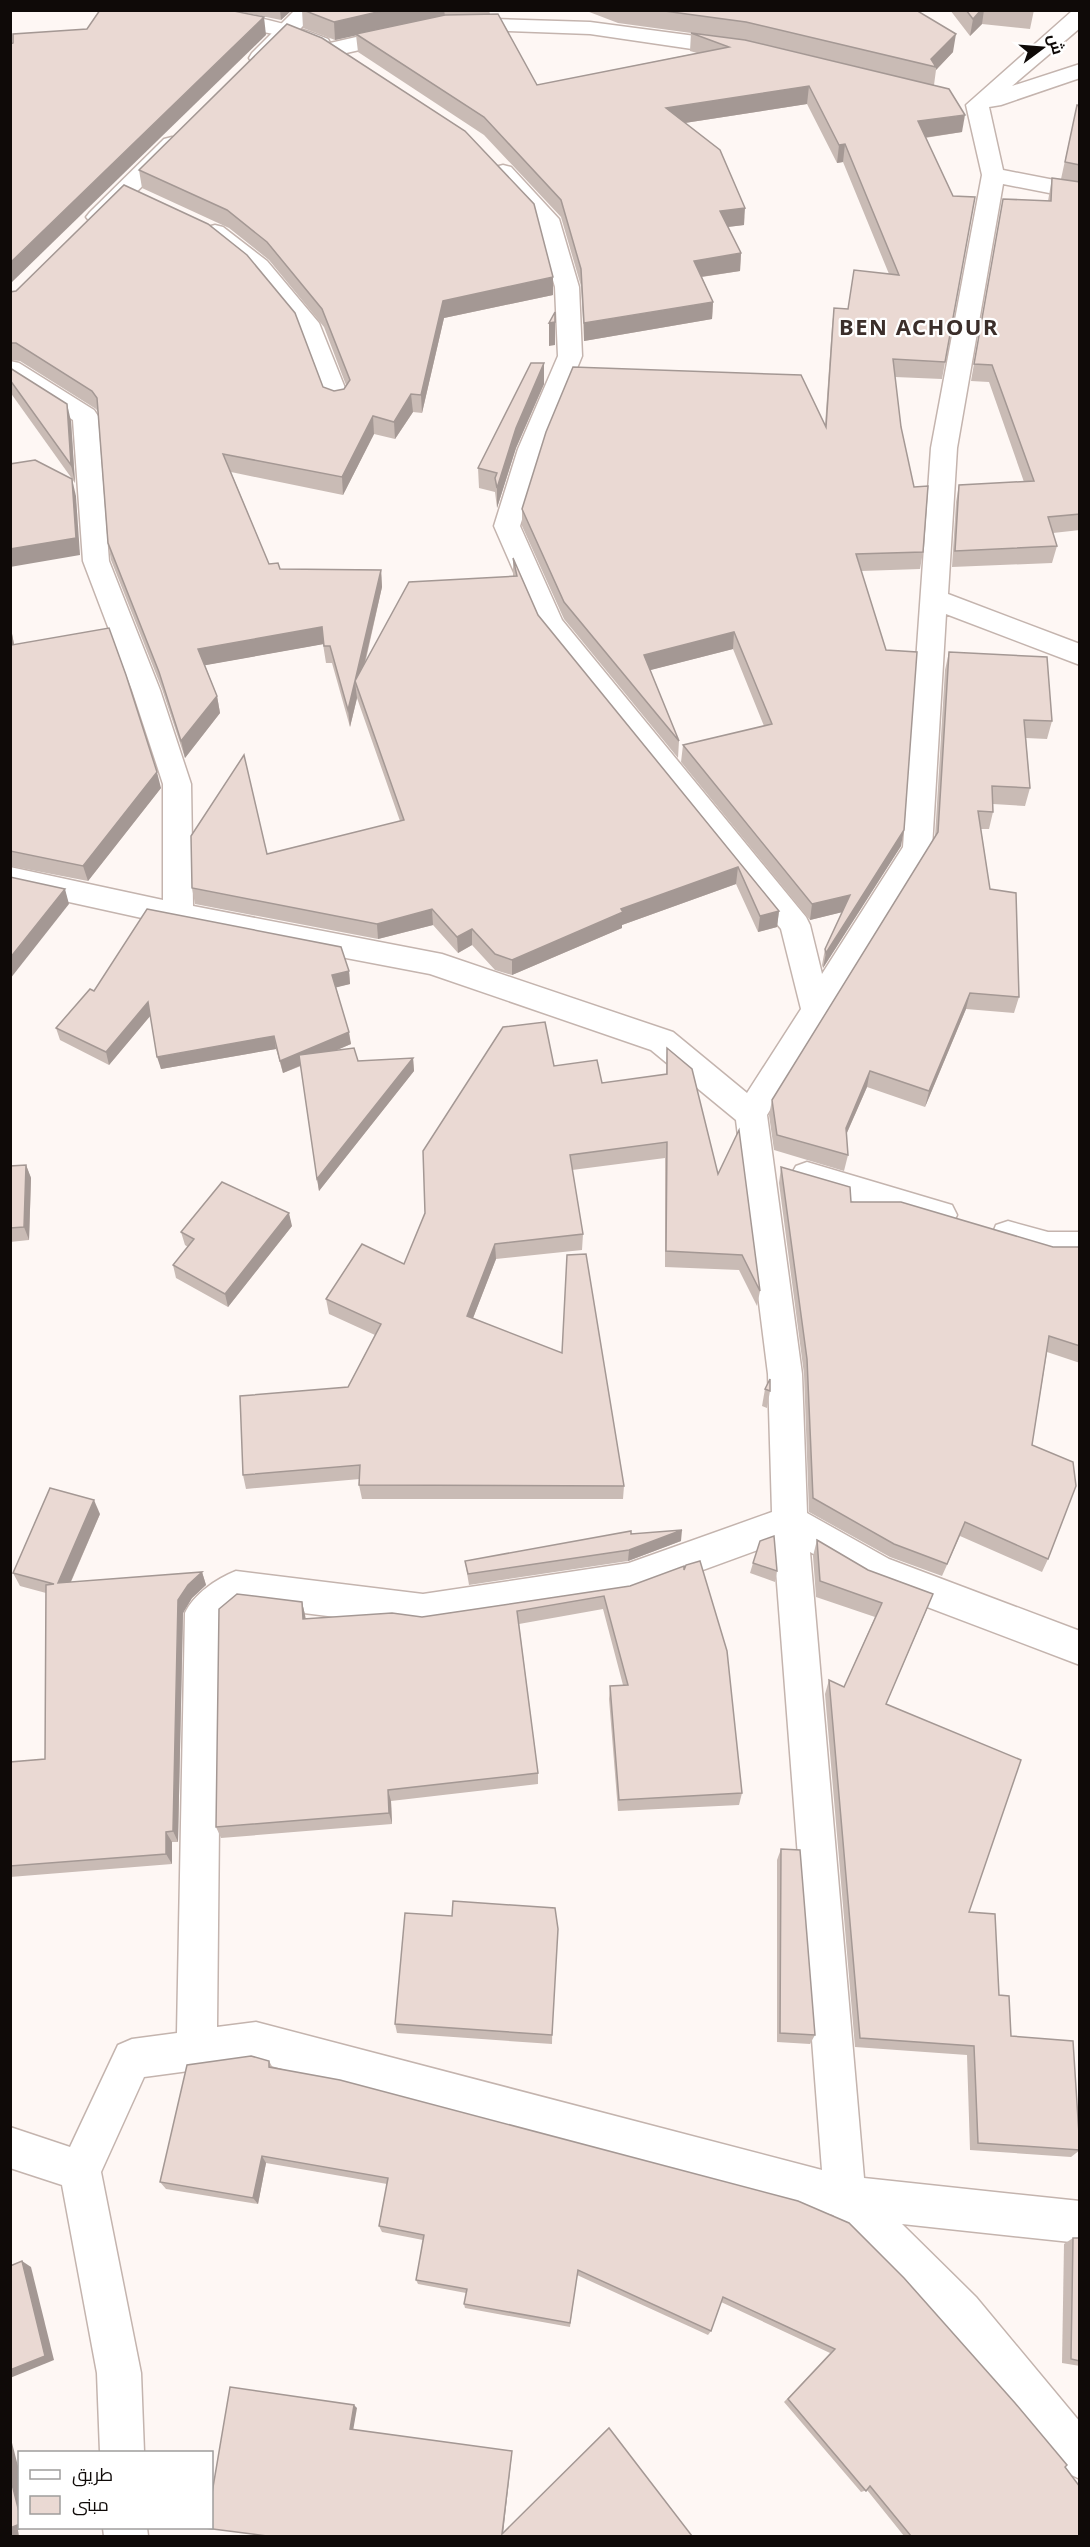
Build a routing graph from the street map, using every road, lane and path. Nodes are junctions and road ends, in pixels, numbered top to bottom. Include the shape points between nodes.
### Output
1 (179, 10) edge
2 (308, 10) edge
3 (1080, 16) edge
4 (287, 31) junction
5 (333, 49) junction
6 (756, 52) edge
7 (362, 68) edge
8 (1080, 70) edge
9 (245, 73) edge
10 (965, 102) junction
11 (185, 131) edge
12 (483, 151) edge
13 (993, 175) junction
14 (1080, 192) edge
15 (199, 225) edge
16 (84, 230) edge
17 (10, 369) edge
18 (336, 398) edge
19 (934, 599) junction
20 (1080, 655) edge
21 (10, 878) edge
22 (178, 915) junction
23 (816, 1009) junction
24 (751, 1114) junction
25 (757, 1161) junction
26 (1080, 1246) edge
27 (790, 1522) junction
28 (1080, 1648) edge
29 (196, 2050) junction
30 (10, 2147) edge
31 (80, 2171) junction
32 (845, 2197) junction
33 (1080, 2222) edge
34 (122, 2451) edge
35 (1080, 2457) edge

1 - 4 street
2 - 4 street
3 - 10 street
4 - 5 street
4 - 9 street
5 - 6 street via 445,24 494,23 590,28
5 - 7 street
8 - 10 street
10 - 13 street
11 - 16 street via 136,195
12 - 23 street via 547,219 567,287 570,356 531,449 507,526 550,624 795,925
13 - 14 street
13 - 19 street via 944,448
15 - 18 street via 220,235 259,266 310,328
17 - 22 street via 85,416 96,561 177,784
19 - 20 street
19 - 23 street via 917,848
21 - 22 street
22 - 24 street via 430,962 651,1037 662,1041
23 - 24 street
24 - 25 street
25 - 26 street via 1048,1246
25 - 27 street via 784,1374
27 - 28 street via 877,1571
27 - 29 street via 628,1580 423,1611 236,1588 203,1613
27 - 32 street
29 - 31 street via 132,2059
29 - 32 street via 256,2042
30 - 31 street
31 - 34 street via 119,2373
32 - 33 street
32 - 35 street via 961,2312

